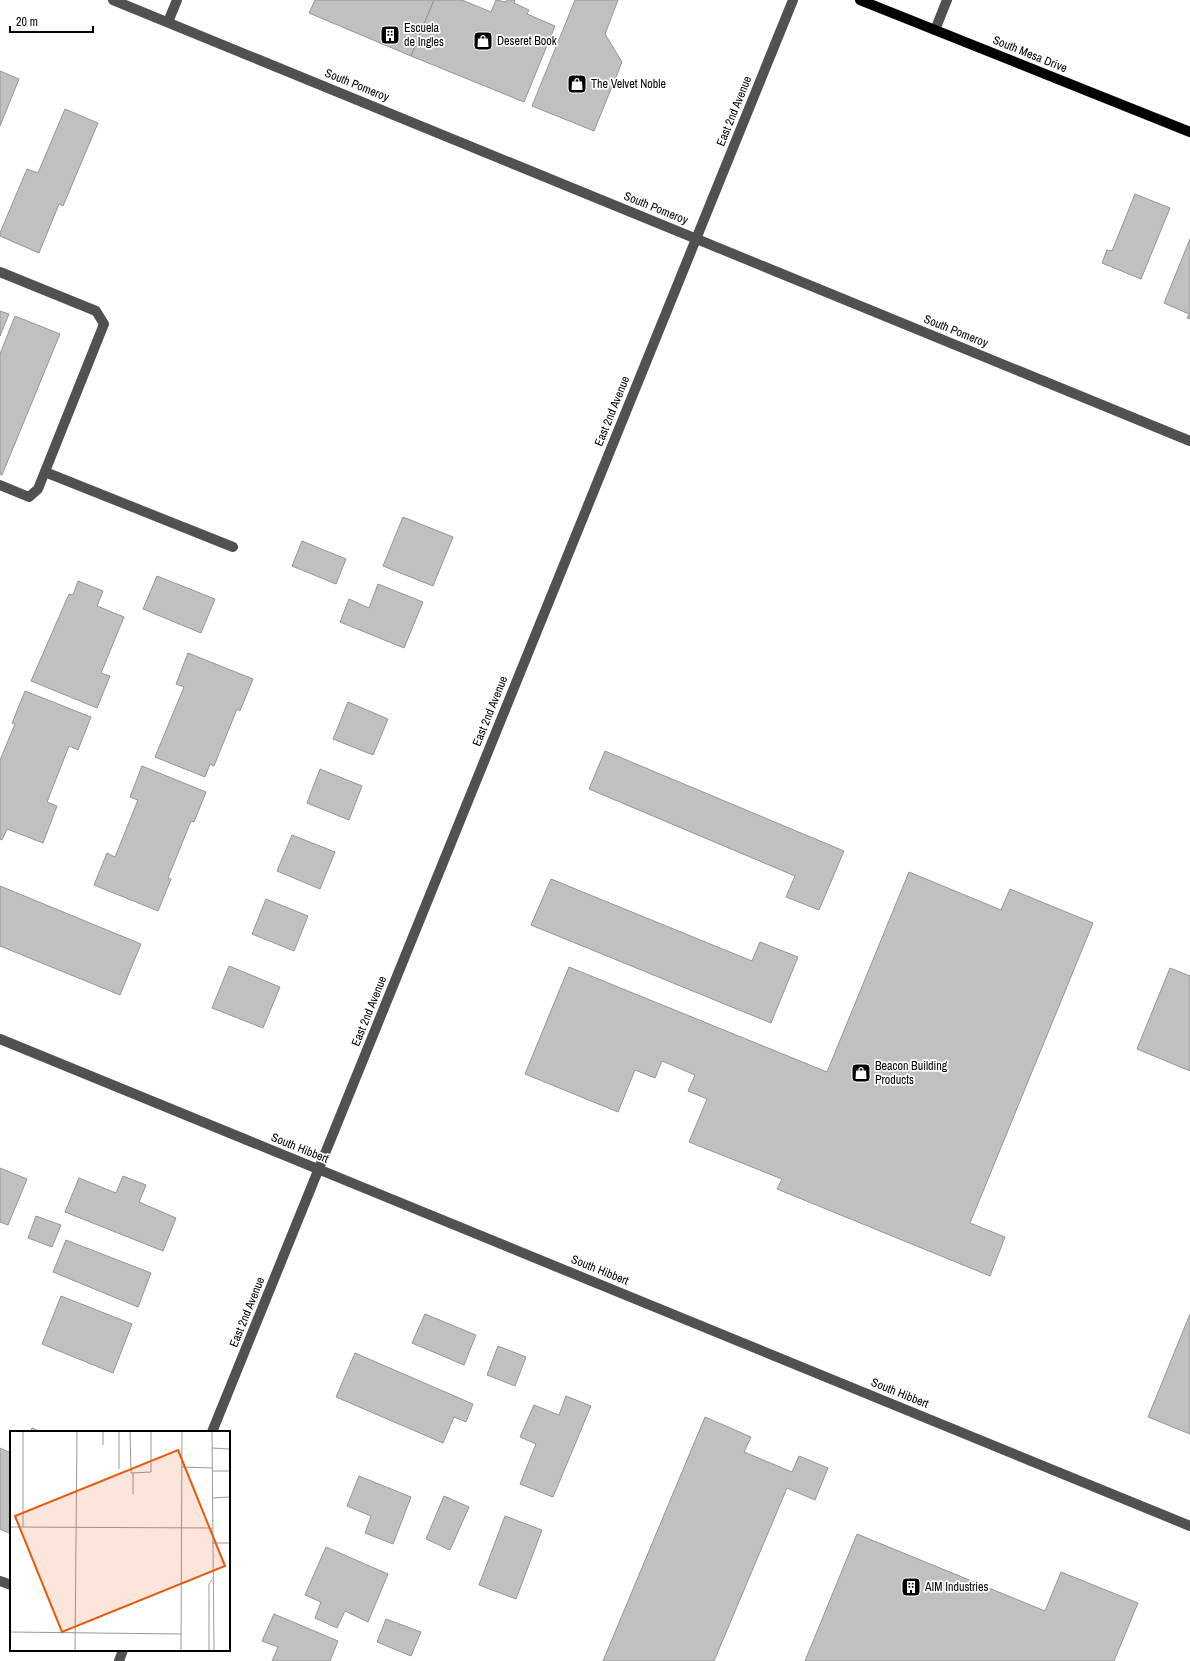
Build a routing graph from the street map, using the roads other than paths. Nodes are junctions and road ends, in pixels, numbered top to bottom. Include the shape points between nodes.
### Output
1 (113, 0) edge
2 (177, 0) edge
3 (793, 0) edge
4 (860, 0) edge
5 (947, 0) edge
6 (168, 22) junction
7 (935, 30) junction
8 (1190, 132) edge
9 (696, 238) junction
10 (0, 272) edge
11 (1190, 441) edge
12 (45, 472) junction
13 (0, 485) edge
14 (233, 547) dead end
15 (0, 1039) edge
16 (318, 1170) junction
17 (212, 1431) edge
18 (1190, 1526) edge
19 (0, 1581) edge
20 (10, 1585) edge
21 (123, 1651) edge
22 (119, 1661) edge

1 - 6 street, South Pomeroy
2 - 6 street
3 - 9 street, East 2nd Avenue
4 - 7 main road, South Mesa Drive
5 - 7 street
6 - 9 street, South Pomeroy
7 - 8 main road, South Mesa Drive
9 - 11 street, South Pomeroy
9 - 16 street, East 2nd Avenue
10 - 12 street via 96,311 104,324
12 - 13 street via 38,489 30,497
12 - 14 street
15 - 16 street, South Hibbert
16 - 17 street, East 2nd Avenue
16 - 18 street, South Hibbert
19 - 20 street
21 - 22 street

